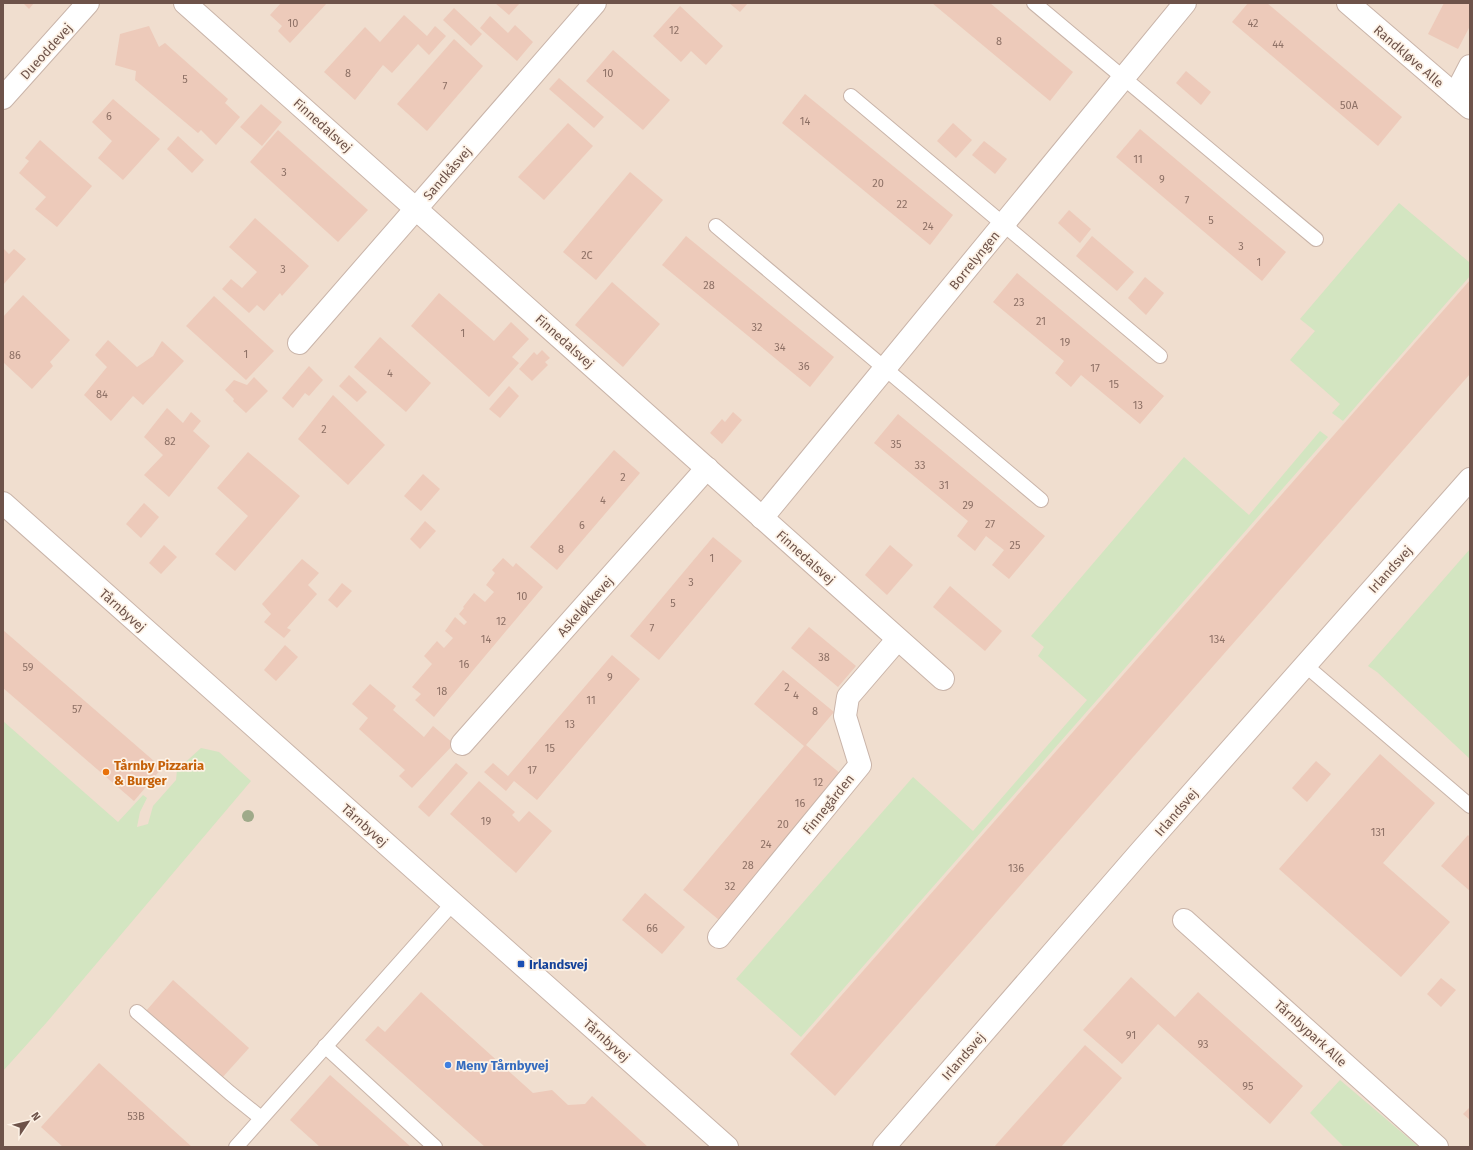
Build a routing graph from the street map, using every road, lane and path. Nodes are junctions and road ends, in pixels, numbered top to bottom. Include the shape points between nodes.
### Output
1 (88, 3) edge
2 (185, 3) edge
3 (595, 3) edge
4 (1034, 3) edge
5 (1185, 3) edge
6 (1348, 3) edge
7 (1470, 66) edge
8 (1123, 78) junction
9 (851, 96) dead end
10 (3, 98) edge
11 (1463, 102) edge
12 (416, 208) junction
13 (1004, 224) junction
14 (716, 226) dead end
15 (1316, 239) dead end
16 (299, 343) dead end
17 (1160, 356) dead end
18 (885, 368) junction
19 (707, 468) junction
20 (1470, 479) edge
21 (1041, 500) dead end
22 (3, 503) edge
23 (762, 518) junction
24 (897, 640) junction
25 (1305, 665) junction
26 (943, 679) dead end
27 (462, 744) dead end
28 (1470, 806) edge
29 (453, 903) junction
30 (1184, 920) dead end
31 (718, 937) dead end
32 (137, 1012) dead end
33 (326, 1046) junction
34 (261, 1118) junction
35 (236, 1147) edge
36 (435, 1147) edge
37 (727, 1147) edge
38 (884, 1147) edge
39 (1437, 1147) edge

1 - 10 street, Dueoddevej
2 - 12 street, Finnedalsvej
3 - 12 street, Sandkåsvej
4 - 8 lane
5 - 8 street, Borrelyngen
6 - 11 street, Randkløve Alle
7 - 11 street
8 - 13 street, Borrelyngen
8 - 15 lane
9 - 13 lane
12 - 16 street, Sandkåsvej
12 - 19 street, Finnedalsvej
13 - 17 lane
13 - 18 street, Borrelyngen
14 - 18 lane
18 - 21 lane
18 - 23 street, Borrelyngen
19 - 23 street, Finnedalsvej
19 - 27 street, Askeløkkevej
20 - 25 street, Irlandsvej
22 - 29 street, Tårnbyvej
23 - 24 street, Finnedalsvej
24 - 26 street, Finnedalsvej
24 - 31 street, Finnegården via 848,697 845,716 860,765
25 - 28 lane
25 - 38 street, Irlandsvej
29 - 33 lane
29 - 37 street, Tårnbyvej
30 - 39 street, Tårnbypark Alle
32 - 34 lane
33 - 34 lane
33 - 36 lane
34 - 35 lane

